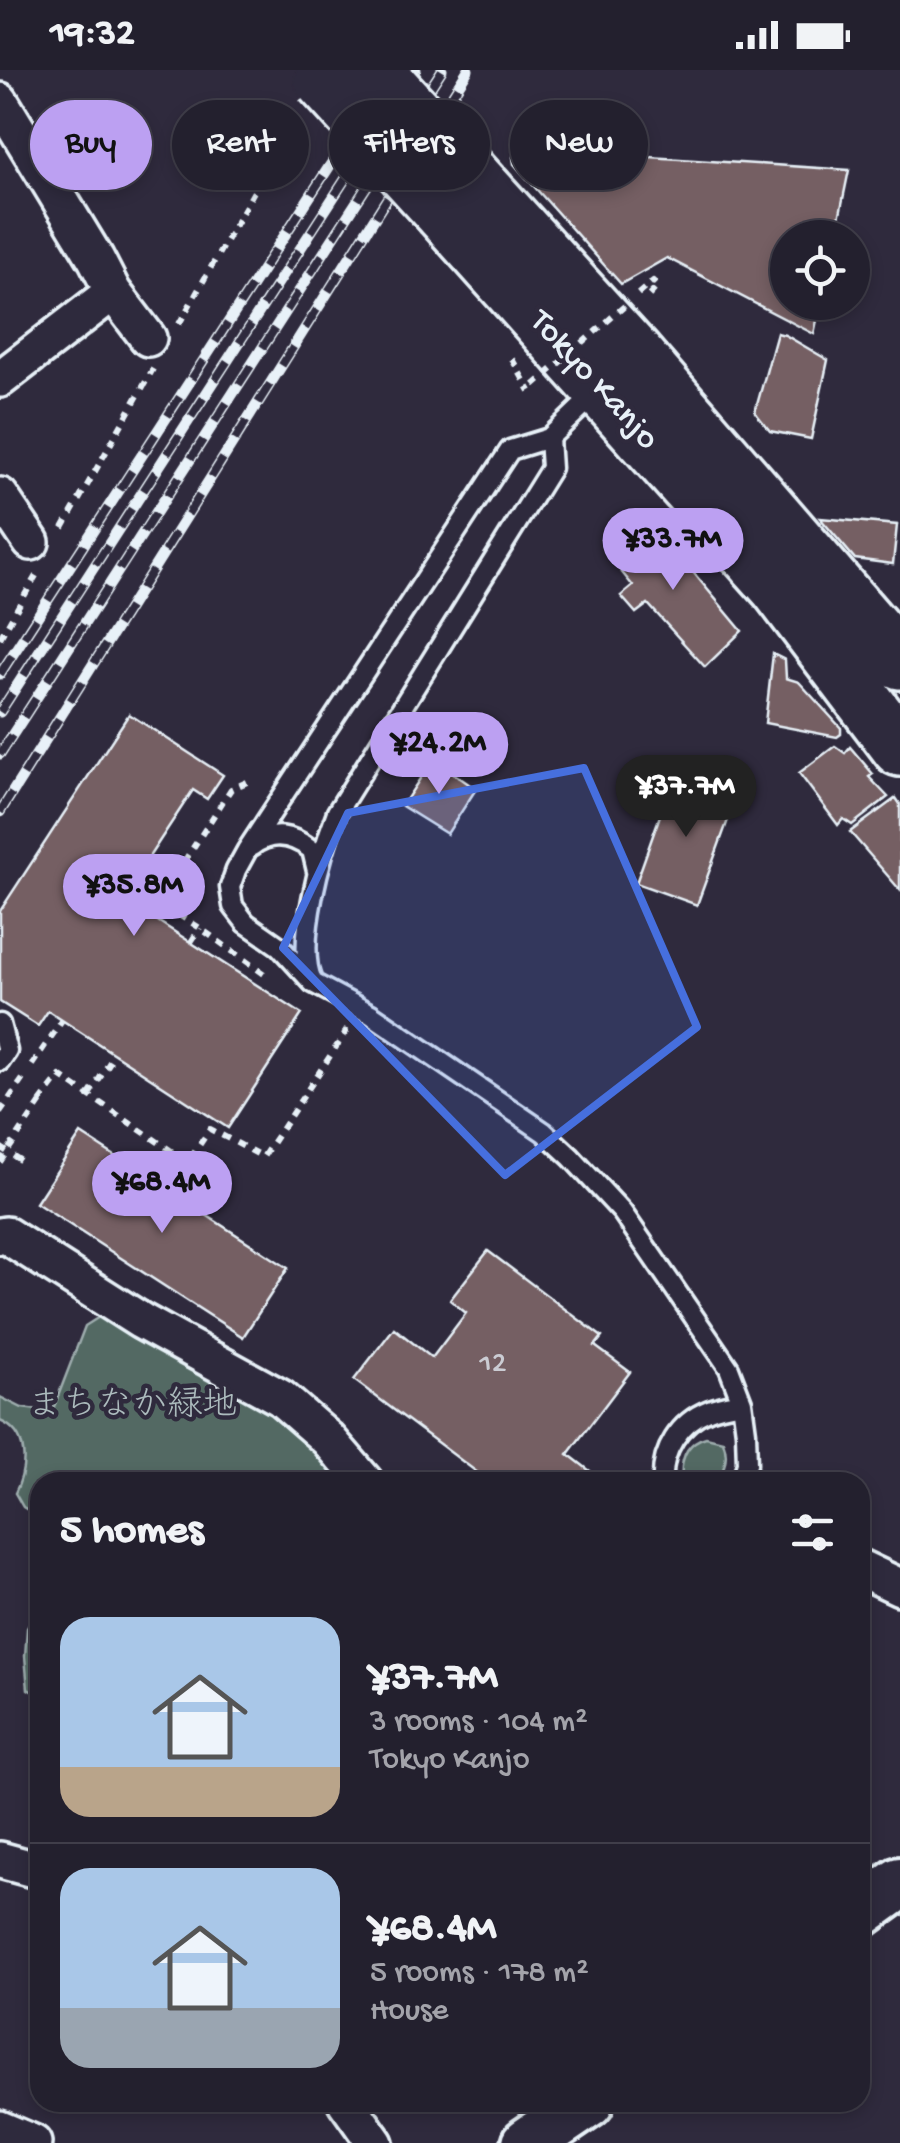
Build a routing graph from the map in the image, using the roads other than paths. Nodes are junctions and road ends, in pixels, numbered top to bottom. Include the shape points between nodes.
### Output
1 (375, 70) edge
2 (318, 75) edge
3 (0, 101) edge
4 (457, 194) junction
5 (112, 292) junction
6 (160, 345) road end
7 (622, 359) junction
8 (0, 380) edge
9 (549, 438) junction
10 (0, 496) edge
11 (43, 549) road end
12 (900, 661) edge
13 (900, 748) edge
14 (248, 850) junction
15 (316, 882) junction
16 (309, 922) junction
17 (265, 936) junction
18 (313, 984) junction
19 (0, 1024) edge
20 (0, 1060) edge
21 (0, 1236) edge
22 (742, 1402) junction
23 (357, 1472) edge
24 (662, 1472) edge
25 (744, 1472) edge
26 (870, 1573) edge
27 (900, 1587) edge
28 (0, 1860) edge
29 (30, 1868) edge
30 (900, 1883) edge
31 (870, 1905) edge
32 (353, 2112) edge
33 (573, 2112) edge
34 (0, 2129) edge
35 (32, 2143) edge
36 (375, 2143) edge
37 (528, 2143) edge

1 - 4 highway, Tokyo Kanjo, bridge
2 - 4 highway, Tokyo Kanjo, bridge
3 - 5 street
4 - 7 highway, Tokyo Kanjo
5 - 6 street
5 - 8 street
7 - 9 lane
7 - 12 highway, Tokyo Kanjo
7 - 13 highway, Tokyo Kanjo via 778,587
9 - 14 lane via 510,450
9 - 15 lane via 551,468 337,812
10 - 11 street
14 - 15 lane via 260,840 293,837 312,850
14 - 17 lane via 230,887 233,906
15 - 16 lane
16 - 17 lane
16 - 18 lane via 306,968
17 - 18 lane
18 - 22 lane via 371,1014 572,1157 622,1212 730,1368
19 - 20 lane via 7,1051
21 - 23 street via 282,1398
22 - 24 lane via 708,1410 685,1425 670,1444
22 - 25 lane
26 - 27 street
28 - 29 street
30 - 31 street
32 - 36 street
33 - 37 street
34 - 35 street

